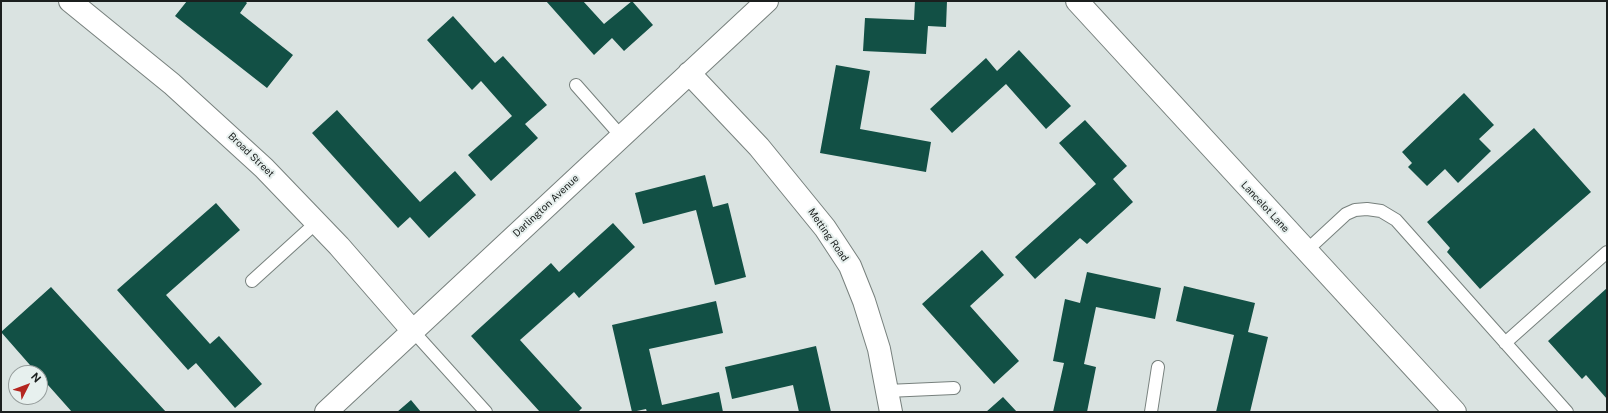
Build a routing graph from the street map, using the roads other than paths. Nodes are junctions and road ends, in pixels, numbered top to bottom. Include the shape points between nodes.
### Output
1 (70, 1) edge
2 (767, 1) edge
3 (1077, 1) edge
4 (689, 73) junction
5 (576, 85) dead end
6 (621, 136) junction
7 (317, 222) junction
8 (1306, 251) junction
9 (1607, 252) edge
10 (252, 281) dead end
11 (412, 330) junction
12 (1505, 343) junction
13 (1158, 367) dead end
14 (954, 388) dead end
15 (887, 391) junction
16 (326, 412) edge
17 (486, 412) edge
18 (891, 412) edge
19 (1151, 412) edge
20 (1455, 412) edge
21 (1567, 412) edge

1 - 7 street, Broad Street via 221,127
2 - 4 street, Darlington Avenue
3 - 8 street, Lancelot Lane
4 - 6 street, Darlington Avenue
4 - 15 street, Metting Road via 759,147 825,228 850,266 879,349
5 - 6 lane
6 - 11 street, Darlington Avenue
7 - 10 lane
7 - 11 street, Broad Street
8 - 12 lane via 1346,214 1355,210 1381,211 1396,220
8 - 20 street, Lancelot Lane
9 - 12 lane
11 - 16 street, Darlington Avenue
11 - 17 lane
12 - 21 lane
13 - 19 lane
14 - 15 lane
15 - 18 street, Metting Road

